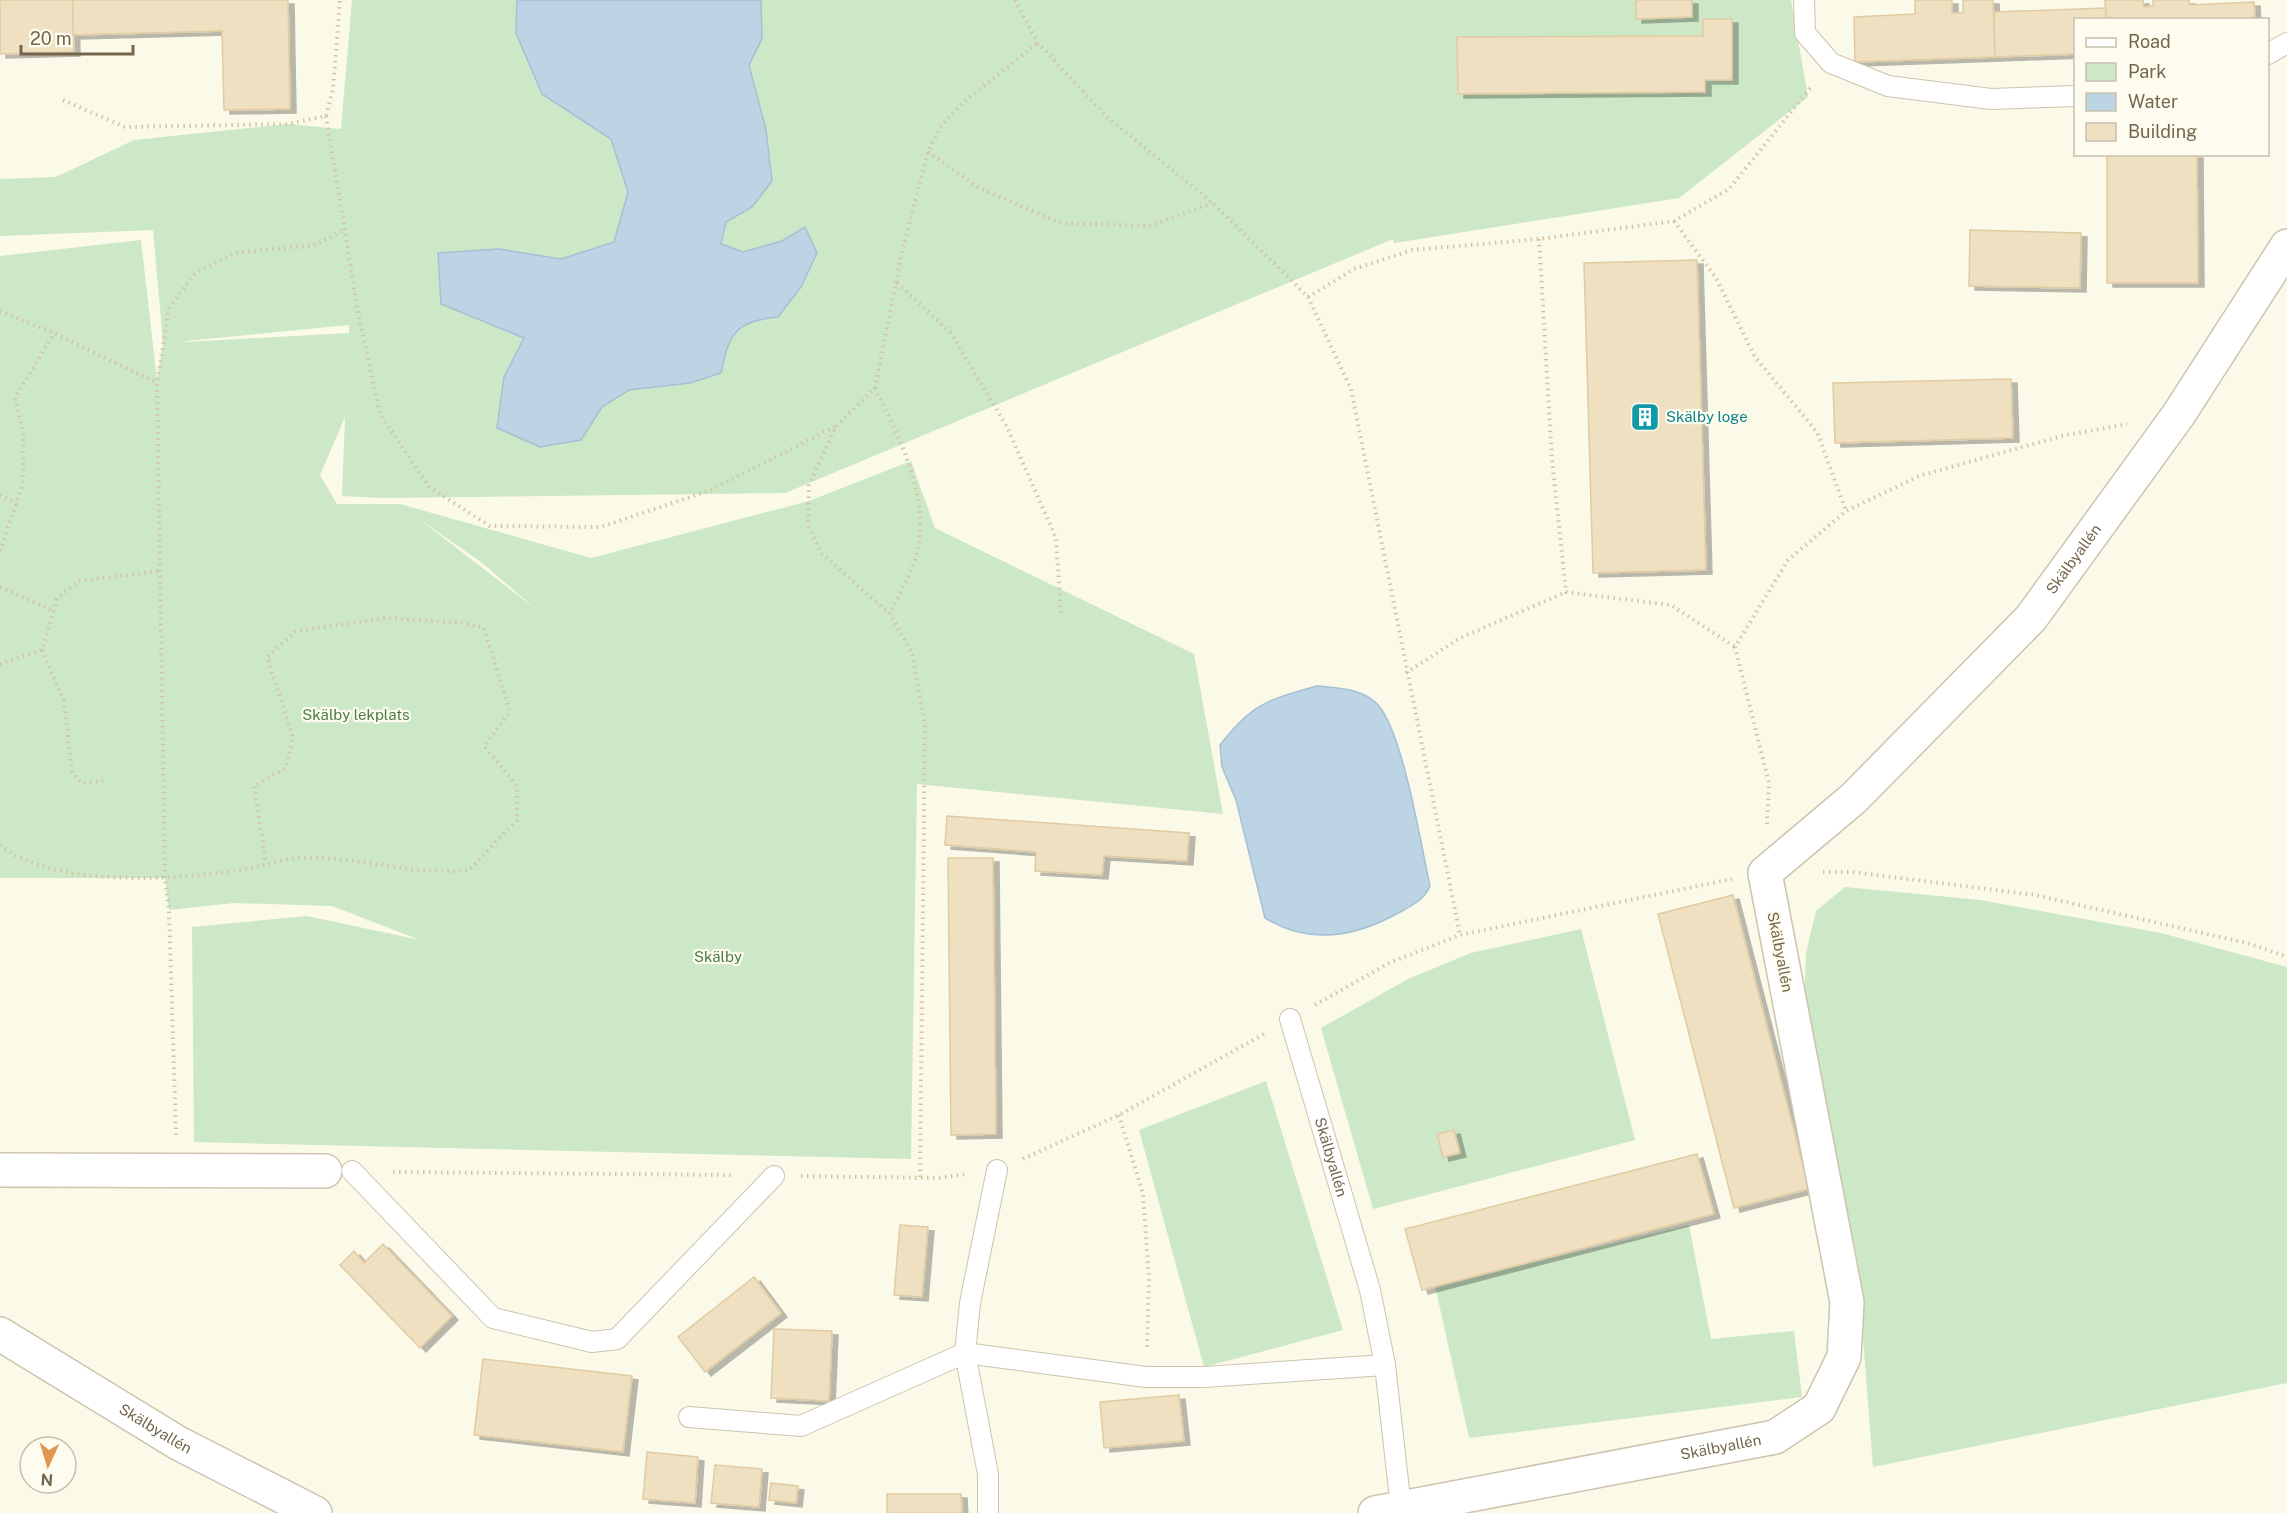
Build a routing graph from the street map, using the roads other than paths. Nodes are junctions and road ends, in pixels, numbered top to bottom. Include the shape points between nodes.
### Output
1 (1804, 0) edge
2 (2287, 43) edge
3 (2269, 53) edge
4 (2074, 96) edge
5 (2287, 246) edge
6 (1290, 1019) road end
7 (0, 1170) edge
8 (997, 1170) road end
9 (338, 1171) joint
10 (774, 1176) road end
11 (0, 1334) edge
12 (965, 1353) junction
13 (1385, 1365) junction
14 (689, 1417) dead end
15 (1388, 1510) edge
16 (315, 1513) edge
17 (988, 1513) edge

1 - 4 lane via 1806,33 1831,63 1888,86 1991,99
2 - 3 lane
5 - 15 street, Skälbyallén via 2179,414 2031,618 1854,798 1765,873 1847,1302 1844,1357 1819,1408 1775,1437
6 - 13 lane, Skälbyallén via 1370,1290
7 - 9 street
8 - 12 lane via 970,1303
9 - 10 lane via 493,1318 592,1342 617,1339
11 - 16 street, Skälbyallén via 178,1443
12 - 13 lane via 1146,1377
12 - 14 lane via 801,1426
12 - 17 lane via 988,1474
13 - 15 lane, Skälbyallén

